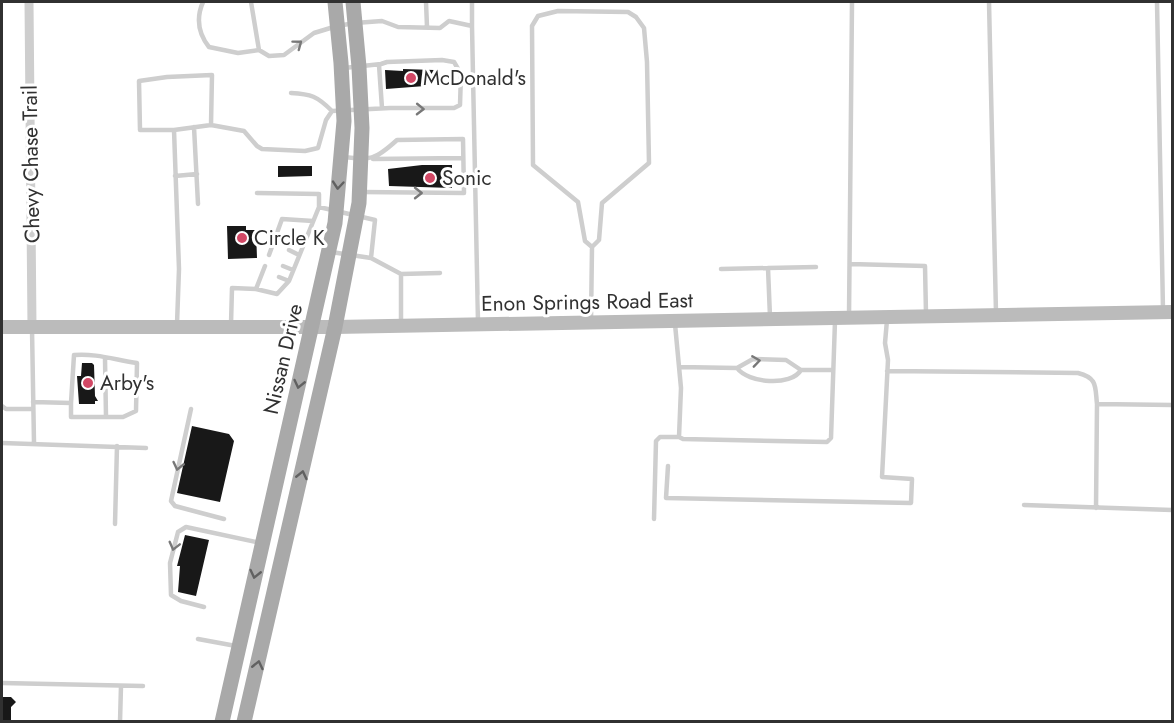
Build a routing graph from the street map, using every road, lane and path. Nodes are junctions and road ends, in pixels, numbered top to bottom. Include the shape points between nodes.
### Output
1 (29, 2) edge
2 (203, 2) edge
3 (251, 2) edge
4 (335, 2) edge
5 (353, 2) edge
6 (426, 2) edge
7 (472, 2) edge
8 (852, 2) edge
9 (989, 2) edge
10 (1157, 2) edge
11 (355, 22) junction
12 (337, 26) junction
13 (472, 26) junction
14 (427, 27) junction
15 (259, 50) junction
16 (379, 65) junction
17 (359, 67) junction
18 (342, 68) junction
19 (291, 93) dead end
20 (460, 105) junction
21 (474, 105) junction
22 (382, 108) junction
23 (361, 109) junction
24 (338, 110) junction
25 (211, 125) junction
26 (194, 128) junction
27 (174, 130) junction
28 (463, 139) junction
29 (475, 139) junction
30 (341, 157) junction
31 (463, 158) junction
32 (366, 159) junction
33 (197, 174) junction
34 (175, 176) junction
35 (360, 191) junction
36 (258, 193) dead end
37 (464, 193) junction
38 (476, 194) junction
39 (198, 204) dead end
40 (319, 207) junction
41 (336, 212) junction
42 (357, 216) junction
43 (312, 221) junction
44 (277, 232) junction
45 (283, 235) dead end
46 (294, 239) dead end
47 (273, 243) junction
48 (304, 243) junction
49 (279, 246) dead end
50 (592, 247) junction
51 (289, 250) dead end
52 (329, 251) junction
53 (269, 255) dead end
54 (299, 255) junction
55 (349, 256) junction
56 (371, 258) junction
57 (850, 264) junction
58 (283, 266) dead end
59 (816, 267) dead end
60 (768, 268) junction
61 (721, 269) dead end
62 (265, 270) dead end
63 (293, 270) junction
64 (440, 273) dead end
65 (401, 274) junction
66 (279, 277) dead end
67 (289, 281) junction
68 (256, 289) junction
69 (1168, 312) edge
70 (996, 315) junction
71 (887, 317) junction
72 (926, 317) junction
73 (835, 318) junction
74 (849, 318) junction
75 (770, 319) junction
76 (675, 321) junction
77 (591, 323) junction
78 (478, 325) junction
79 (401, 326) junction
80 (2, 327) edge
81 (32, 327) junction
82 (177, 327) junction
83 (231, 327) junction
84 (312, 327) junction
85 (336, 327) junction
86 (105, 358) junction
87 (679, 367) junction
88 (737, 368) junction
89 (801, 370) junction
90 (833, 370) junction
91 (887, 371) junction
92 (33, 402) junction
93 (71, 403) junction
94 (1097, 404) junction
95 (1173, 405) edge
96 (3, 408) edge
97 (33, 409) junction
98 (191, 409) dead end
99 (106, 417) junction
100 (680, 437) junction
101 (2, 443) edge
102 (34, 443) junction
103 (117, 446) junction
104 (146, 448) dead end
105 (668, 466) dead end
106 (1024, 505) dead end
107 (1096, 508) junction
108 (1173, 510) edge
109 (224, 519) dead end
110 (654, 519) dead end
111 (115, 524) dead end
112 (262, 544) junction
113 (204, 607) dead end
114 (198, 639) dead end
115 (239, 646) junction
116 (2, 683) edge
117 (121, 686) junction
118 (143, 686) dead end
119 (120, 722) edge
120 (222, 722) edge
121 (244, 722) edge

1 - 81 street, Chevy Chase Trail
2 - 15 lane via 198,23 209,47 238,53
3 - 15 lane
4 - 12 main road, Nissan Drive
5 - 11 main road, Nissan Drive
6 - 14 lane
7 - 13 lane
8 - 57 lane
9 - 70 lane
10 - 69 lane
11 - 12 lane
11 - 14 lane
11 - 17 main road, Nissan Drive
15 -> 12 lane via 269,56 284,55 314,33
12 - 18 main road, Nissan Drive
13 - 14 lane via 448,21 440,28
13 - 21 lane
16 - 17 lane
16 - 20 lane via 398,61 454,62 461,74
16 - 22 lane
17 - 18 lane
17 - 23 main road, Nissan Drive
18 - 24 main road, Nissan Drive
19 - 24 lane via 309,94
20 - 21 lane
22 -> 20 lane
21 - 29 lane
22 - 23 lane
23 - 24 lane
23 - 32 main road, Nissan Drive
24 - 25 lane via 326,120 318,148 305,151 262,149 244,131
24 - 30 main road, Nissan Drive
25 - 26 lane
25 - 27 lane via 212,75 139,81 140,130
26 - 27 lane
26 - 33 lane
27 - 34 lane
28 - 29 lane
28 - 31 lane
28 - 32 lane via 397,140 384,152
29 - 38 lane
30 - 32 lane
30 -> 41 main road, Nissan Drive
31 - 32 lane
31 - 37 lane
32 - 35 main road, Nissan Drive
33 - 34 lane
33 - 39 lane
34 - 82 lane
35 -> 37 lane
35 - 42 main road, Nissan Drive
36 - 40 lane via 319,194
37 - 38 lane
38 - 78 lane
40 - 41 lane
40 - 43 lane
41 - 42 lane
41 - 52 main road, Nissan Drive
42 - 55 main road, Nissan Drive
42 - 56 lane via 375,220
43 - 44 lane via 282,219
43 - 48 lane
44 - 45 lane
44 - 47 lane
46 - 48 lane
47 - 49 lane
47 - 53 lane
48 - 54 lane
50 - 50 lane via 585,240 578,202 533,165 532,26 538,16 558,11 628,12 644,28 649,163 602,203 599,240
50 - 77 lane
51 - 54 lane
52 - 55 lane
52 - 84 main road, Nissan Drive
54 - 63 lane
55 - 56 lane
55 - 85 main road, Nissan Drive
56 - 65 lane
57 - 72 lane via 925,266
57 - 74 lane
58 - 63 lane
59 - 60 lane
60 - 61 lane
60 - 75 lane
62 - 68 lane
63 - 67 lane
64 - 65 lane
65 - 79 lane
66 - 67 lane
67 - 68 lane via 277,294
68 - 83 lane via 232,288
69 - 70 street, Enon Springs Road East
70 - 72 street, Enon Springs Road East
71 - 72 street, Enon Springs Road East
71 - 74 street, Enon Springs Road East
71 - 91 lane
73 - 74 street, Enon Springs Road East
73 - 75 street, Enon Springs Road East
73 - 90 lane
75 - 76 street, Enon Springs Road East
76 - 77 street, Enon Springs Road East
76 - 87 lane
77 - 78 street, Enon Springs Road East
78 - 79 street, Enon Springs Road East
79 - 85 street, Enon Springs Road East
80 - 81 street, Enon Springs Road East
81 - 82 street, Enon Springs Road East
81 - 92 lane
82 - 83 street, Enon Springs Road East
83 - 84 street, Enon Springs Road East
84 - 85 street, Enon Springs Road East
84 -> 112 main road, Nissan Drive
121 -> 85 main road, Nissan Drive
86 - 93 lane via 90,353 74,355
86 - 99 lane
86 - 99 lane via 137,363 136,411 123,417
87 - 88 lane
87 - 100 lane
88 -> 89 lane via 753,359 786,360
88 - 89 lane via 755,380 788,379
89 - 90 lane
90 - 100 lane via 831,438 827,441
91 - 94 lane via 1078,373 1088,375 1096,384
91 - 105 lane via 882,477 912,479 911,503 666,498
92 - 93 lane
92 - 97 lane
93 - 99 lane via 71,417
94 - 95 lane
94 - 107 lane
96 - 97 lane
97 - 102 lane
98 -> 109 lane via 171,501 175,506
100 - 110 lane via 660,437 656,441
101 - 102 lane
102 - 103 lane
103 - 104 lane
103 - 111 lane
106 - 107 lane
107 - 108 lane
112 -> 113 lane via 186,527 178,532 170,562 171,595
112 -> 115 main road, Nissan Drive
114 - 115 lane
115 - 120 main road, Nissan Drive
116 - 117 lane
117 - 118 lane
117 - 119 lane

